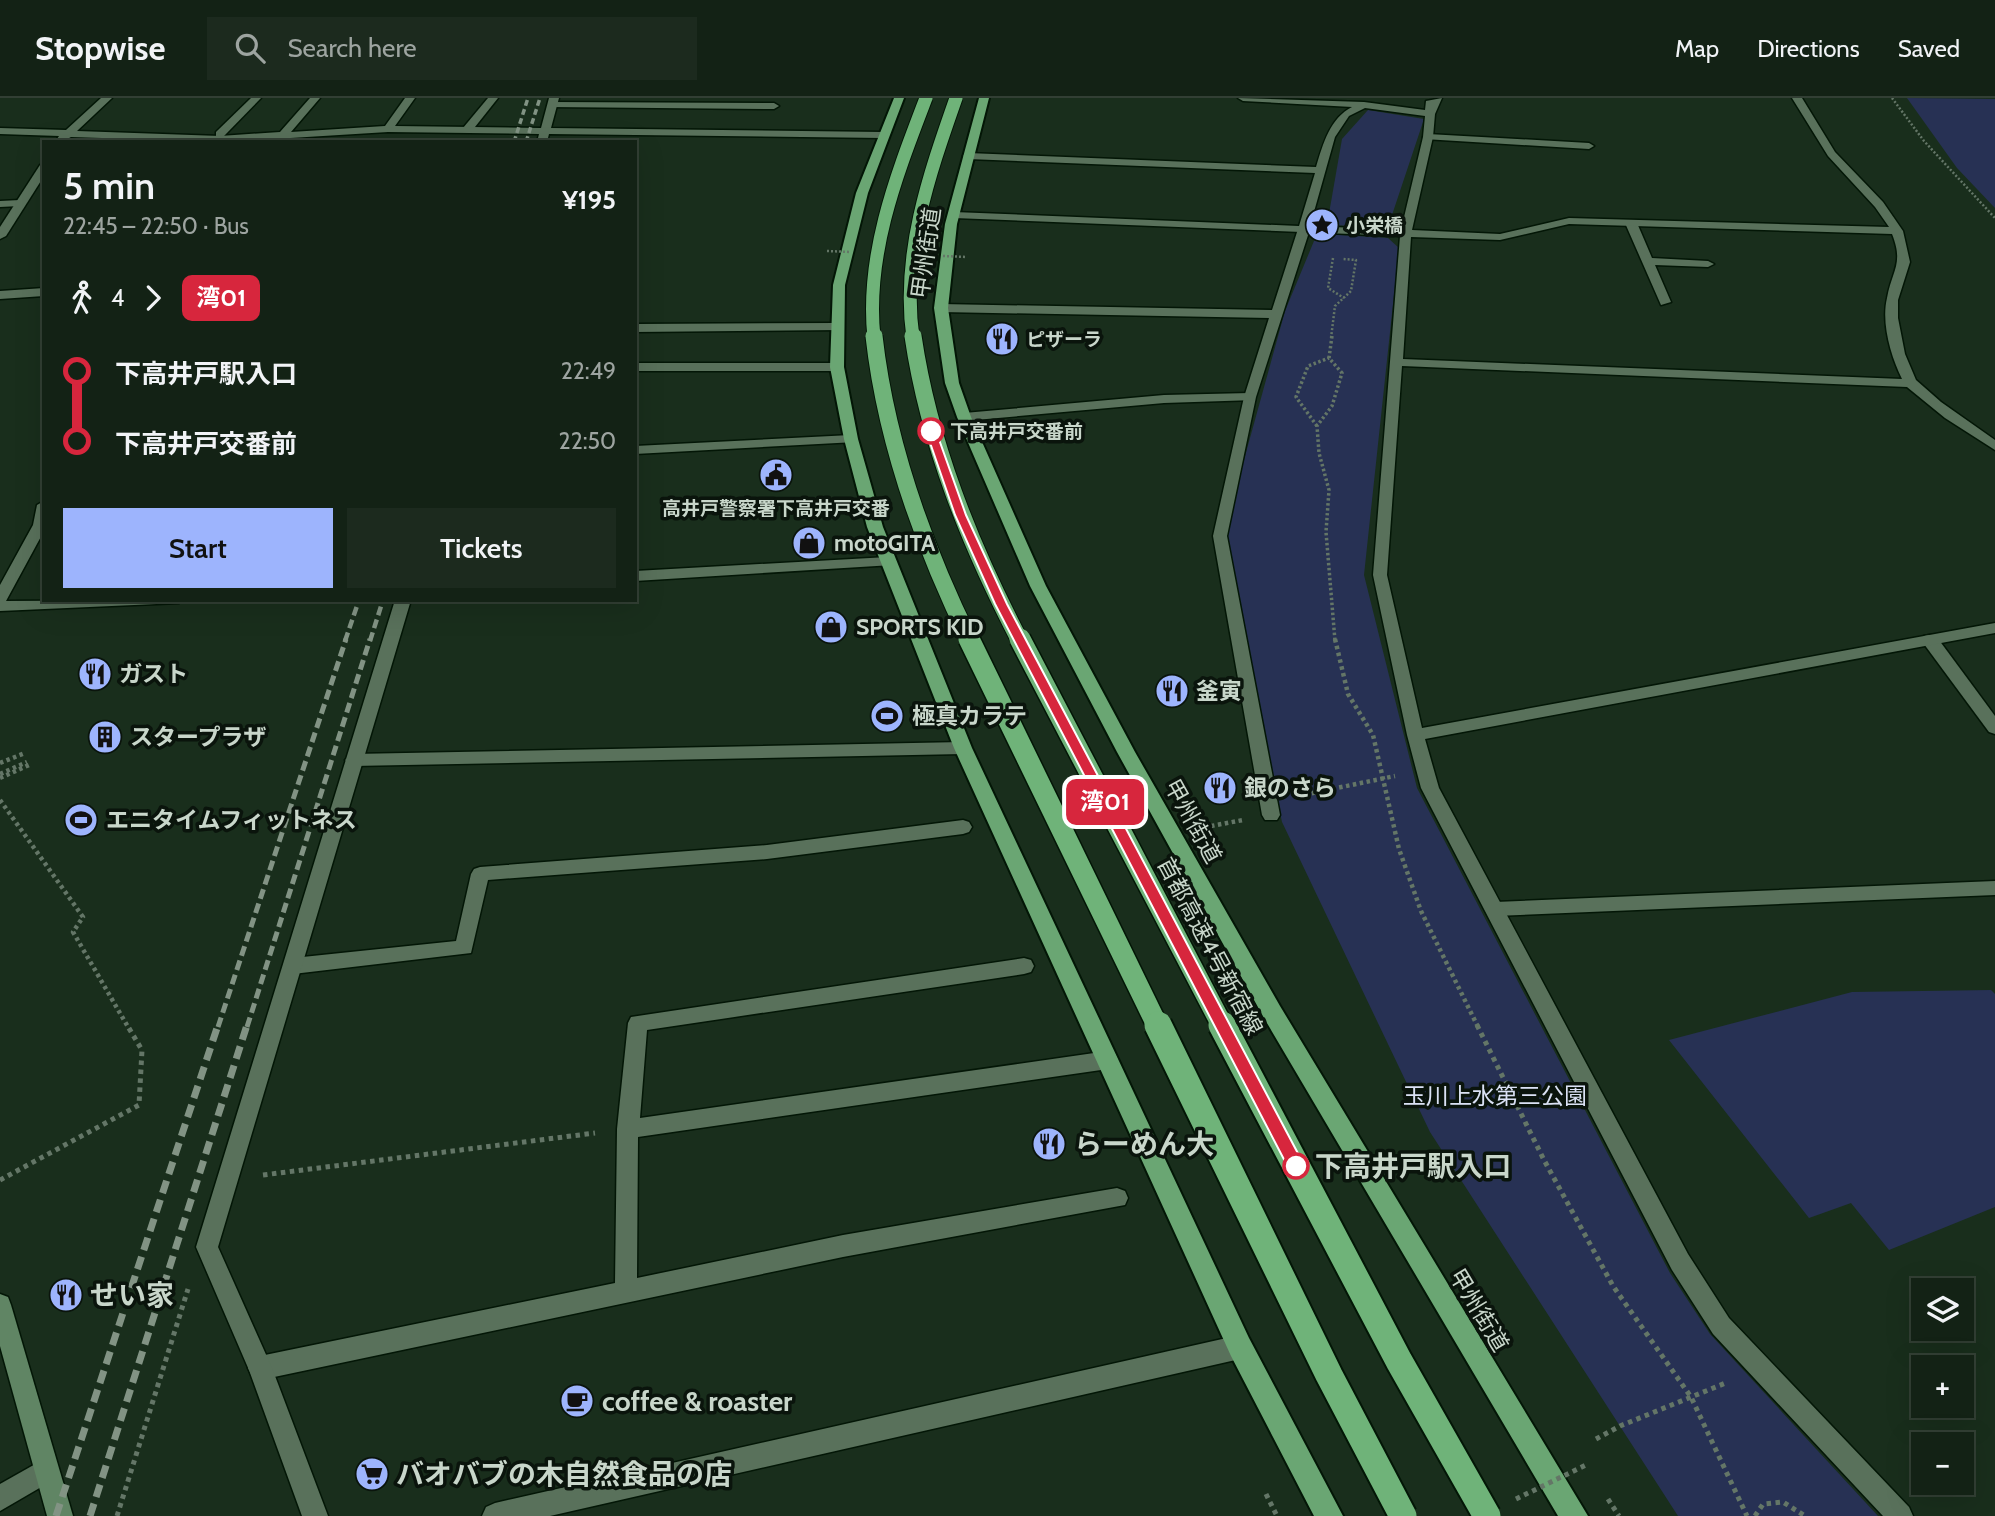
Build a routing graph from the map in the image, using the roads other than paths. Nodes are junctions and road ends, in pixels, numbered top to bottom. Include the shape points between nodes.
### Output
1 (107, 98) edge
2 (256, 98) edge
3 (315, 98) edge
4 (410, 98) edge
5 (493, 98) edge
6 (899, 98) edge
7 (926, 98) edge
8 (956, 98) edge
9 (984, 98) edge
10 (1243, 98) edge
11 (1429, 98) edge
12 (1437, 98) edge
13 (1797, 98) edge
14 (553, 102) edge
15 (1367, 102) edge
16 (774, 106) dead end
17 (1430, 114) junction
18 (388, 129) junction
19 (467, 130) junction
20 (0, 131) edge
21 (284, 134) junction
22 (883, 135) junction
23 (544, 136) edge
24 (63, 138) edge
25 (220, 138) edge
26 (1428, 138) junction
27 (1590, 146) dead end
28 (968, 156) junction
29 (42, 170) edge
30 (1322, 170) junction
31 (20, 203) junction
32 (0, 204) edge
33 (954, 215) junction
34 (1631, 223) junction
35 (1304, 229) junction
36 (1897, 231) junction
37 (1406, 234) junction
38 (0, 236) edge
39 (1648, 261) junction
40 (1708, 264) dead end
41 (42, 292) edge
42 (0, 295) edge
43 (1665, 302) dead end
44 (941, 308) junction
45 (1276, 314) junction
46 (837, 327) junction
47 (637, 328) edge
48 (1395, 362) junction
49 (637, 367) edge
50 (837, 367) junction
51 (1910, 383) junction
52 (1250, 397) junction
53 (964, 417) junction
54 (851, 439) junction
55 (1995, 446) edge
56 (637, 450) edge
57 (42, 515) edge
58 (888, 562) junction
59 (637, 576) edge
60 (0, 599) edge
61 (116, 602) edge
62 (402, 602) edge
63 (0, 606) edge
64 (1995, 628) edge
65 (1930, 640) junction
66 (1995, 728) edge
67 (1415, 736) junction
68 (963, 748) junction
69 (353, 760) junction
70 (1271, 815) dead end
71 (963, 827) dead end
72 (1995, 888) edge
73 (1495, 909) junction
74 (293, 966) junction
75 (1024, 966) dead end
76 (1108, 1060) junction
77 (628, 1129) junction
78 (1117, 1198) dead end
79 (626, 1290) junction
80 (0, 1305) edge
81 (1240, 1347) junction
82 (260, 1368) junction
83 (46, 1470) junction
84 (0, 1498) edge
85 (1495, 1510) edge
86 (60, 1516) edge
87 (315, 1516) edge
88 (495, 1516) edge
89 (1329, 1516) edge
90 (1403, 1516) edge
91 (1574, 1516) edge
92 (1900, 1516) edge

1 - 24 street
2 - 25 street
3 - 21 street
4 - 18 street
5 - 19 street
6 - 22 highway
7 - 90 highway, bridge via 897,175 881,236 874,296 876,359 889,434 918,523 974,650 1329,1375
8 - 85 highway, 首都高速4号新宿線, bridge via 926,186 915,237 911,295 915,358 931,431 960,515 1007,617 1392,1349
9 - 28 highway, 甲州街道
10 - 15 street
11 - 17 street
12 - 17 street
13 - 36 street via 1836,160 1864,187
14 - 16 street
14 - 23 street
15 - 17 street
15 - 30 street via 1346,114 1331,137
17 - 26 street
18 - 19 street
18 - 21 street
19 - 23 street
20 - 24 street
21 - 25 street
22 - 23 street
22 - 46 highway via 862,193 843,271
24 - 25 street
26 - 27 street
26 - 37 street
28 - 30 street
28 - 33 highway, 甲州街道
29 - 31 street
30 - 35 street
31 - 32 street
31 - 38 street
33 - 35 street
33 - 44 highway, 甲州街道
34 - 36 street
34 - 37 street via 1569,220 1500,237
34 - 39 street
35 - 37 street
35 - 45 street
36 - 51 street via 1905,251 1904,270 1892,300 1893,330
37 - 48 street
39 - 40 street
39 - 43 street
41 - 42 street
44 - 45 street
44 - 53 highway, 甲州街道 via 952,383
45 - 52 street
46 - 47 street
46 - 50 highway
48 - 51 street
48 - 67 street via 1380,575
49 - 50 street
50 - 54 highway
51 - 55 street
52 - 53 street
52 - 70 street via 1220,536
53 - 91 highway, 甲州街道 via 1038,586 1126,752 1272,1012
54 - 56 street
54 - 58 highway
57 - 60 street
58 - 59 street
58 - 68 highway
61 - 63 street
62 - 69 street
64 - 65 street
65 - 66 street
65 - 67 street
67 - 73 street via 1430,788
68 - 69 street
68 - 76 highway
69 - 74 street
71 - 74 street via 767,852 480,874 464,948
72 - 73 street
73 - 92 street via 1680,1262 1721,1326
74 - 82 street via 207,1247
75 - 77 street via 638,1023
76 - 77 street
76 - 81 highway
77 - 79 street
78 - 79 street
79 - 82 street
80 - 83 main road
81 - 88 street
81 - 89 highway
82 - 87 street
83 - 84 street
83 - 86 main road

